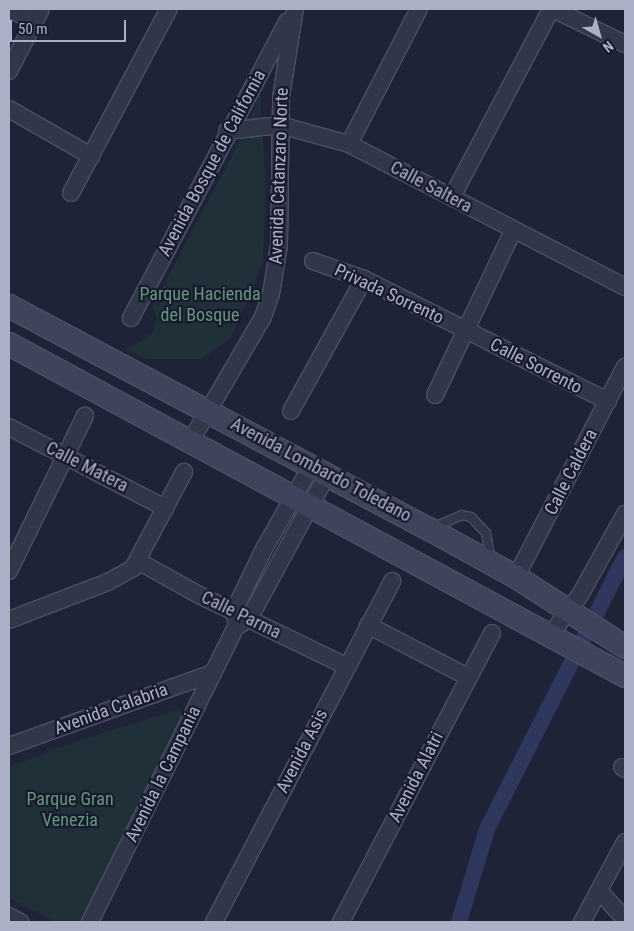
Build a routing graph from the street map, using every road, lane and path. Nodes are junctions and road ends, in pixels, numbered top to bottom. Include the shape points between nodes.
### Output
1 (9, 9) edge
2 (169, 9) edge
3 (294, 9) edge
4 (419, 9) edge
5 (552, 9) edge
6 (38, 15) edge
7 (625, 44) edge
8 (9, 71) edge
9 (9, 109) edge
10 (280, 125) junction
11 (227, 131) junction
12 (349, 144) junction
13 (91, 156) junction
14 (71, 193) dead end
15 (452, 197) junction
16 (513, 231) junction
17 (313, 261) dead end
18 (364, 279) junction
19 (625, 287) edge
20 (9, 306) edge
21 (131, 318) dead end
22 (465, 330) junction
23 (9, 344) edge
24 (625, 367) edge
25 (435, 395) dead end
26 (608, 401) junction
27 (208, 410) junction
28 (291, 411) dead end
29 (85, 416) dead end
30 (9, 427) edge
31 (190, 442) junction
32 (65, 456) junction
33 (320, 469) junction
34 (184, 472) dead end
35 (301, 503) junction
36 (165, 508) junction
37 (625, 514) edge
38 (429, 529) junction
39 (265, 547) junction
40 (283, 556) junction
41 (138, 561) junction
42 (492, 564) junction
43 (9, 571) edge
44 (516, 577) junction
45 (392, 581) dead end
46 (573, 615) junction
47 (240, 619) junction
48 (9, 620) edge
49 (368, 625) junction
50 (492, 633) dead end
51 (557, 637) junction
52 (625, 647) edge
53 (346, 666) junction
54 (213, 673) junction
55 (625, 676) edge
56 (468, 677) junction
57 (9, 746) edge
58 (625, 842) edge
59 (599, 891) junction
60 (9, 916) edge
61 (625, 919) edge
62 (20, 922) edge
63 (90, 922) edge
64 (214, 922) edge
65 (341, 922) edge
66 (582, 922) edge

1 - 6 street
2 - 13 street
3 - 10 street, Avenida Catanzaro Norte via 283,72
3 - 11 street, Avenida Bosque de California
4 - 12 street
5 - 7 street
5 - 15 street
6 - 8 street
9 - 13 street
10 - 11 street, Calle Saltera
10 - 12 street, Calle Saltera
10 - 27 street, Avenida Catanzaro Norte via 279,245 271,294 263,317
11 - 21 street, Avenida Bosque de California
12 - 15 street, Calle Saltera
13 - 14 street
15 - 16 street, Calle Saltera
16 - 19 street, Calle Saltera
16 - 22 street
17 - 18 street, Privada Sorrento
18 - 22 street, Privada Sorrento
18 - 28 street
20 - 27 main road, Avenida Lombardo Toledano
22 - 25 street
22 - 26 street, Calle Sorrento
23 - 31 main road, Avenida Lombardo Toledano
24 - 26 street, Calle Caldera
26 - 44 street, Calle Caldera
27 - 31 street, Avenida Catanzaro Norte
27 - 33 main road, Avenida Lombardo Toledano
29 - 32 street
30 - 32 street, Calle Matera
31 - 35 main road, Avenida Lombardo Toledano
32 - 36 street, Calle Matera
32 - 43 street
33 - 35 street, Avenida la Campania
33 - 38 main road, Avenida Lombardo Toledano
34 - 36 street
35 - 39 street, Avenida la Campania
35 - 40 street, Avenida la Campania
35 - 51 main road, Avenida Lombardo Toledano
36 - 41 street
37 - 46 street
38 - 42 main road, Avenida Lombardo Toledano
38 - 42 lane via 462,515 471,518 486,533
39 - 40 street
39 - 47 street, Avenida la Campania
40 - 47 street, Avenida la Campania
41 - 47 street, Calle Parma
41 - 48 street via 133,568 108,582
42 - 44 main road, Avenida Lombardo Toledano
44 - 46 main road, Avenida Lombardo Toledano
45 - 49 street, Avenida Asis
46 - 51 street
46 - 52 main road, Avenida Lombardo Toledano
47 - 53 street, Calle Parma
47 - 54 street, Avenida la Campania
49 - 53 street, Avenida Asis
49 - 56 street
50 - 56 street, Avenida Alatri
51 - 55 main road, Avenida Lombardo Toledano
53 - 64 street, Avenida Asis
54 - 57 street, Avenida Calabria
54 - 63 street, Avenida la Campania
56 - 65 street, Avenida Alatri
58 - 59 street
59 - 61 street
59 - 66 street
60 - 62 street

